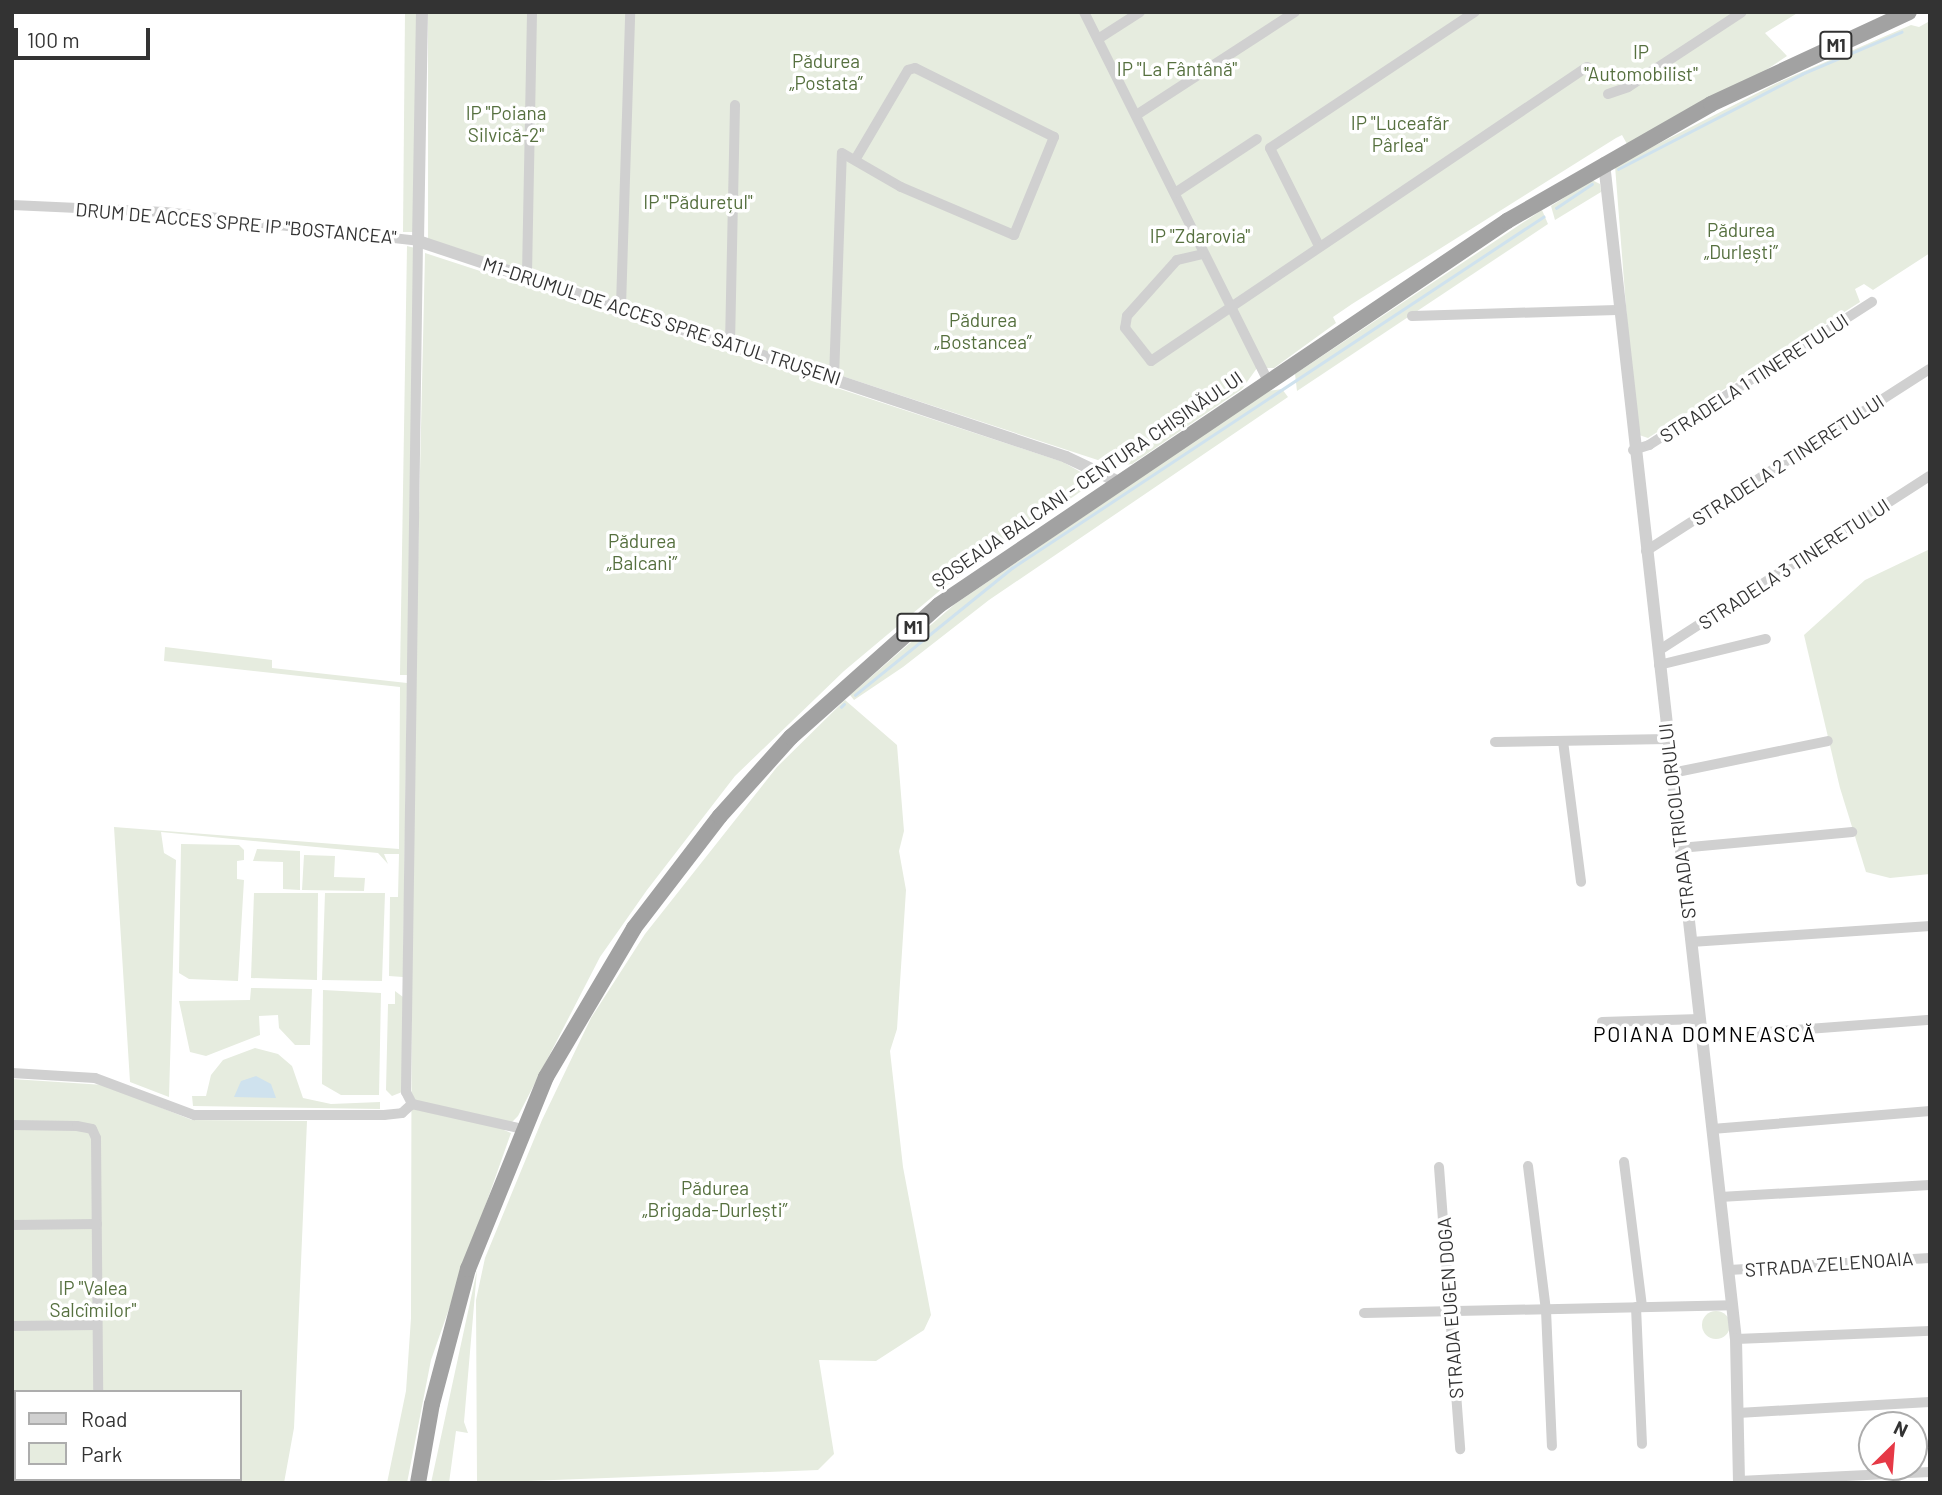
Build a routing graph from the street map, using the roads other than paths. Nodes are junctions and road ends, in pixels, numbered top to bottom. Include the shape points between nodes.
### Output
1 (422, 12) edge
2 (532, 12) edge
3 (630, 12) edge
4 (1084, 12) edge
5 (1140, 12) edge
6 (1295, 12) edge
7 (1475, 12) edge
8 (1742, 12) edge
9 (1909, 12) edge
10 (1098, 39) junction
11 (1587, 67) dead end
12 (1608, 94) dead end
13 (735, 105) dead end
14 (1138, 114) junction
15 (1257, 139) dead end
16 (855, 160) junction
17 (1604, 163) junction
18 (1175, 193) junction
19 (12, 205) edge
20 (418, 241) junction
21 (1318, 244) junction
22 (1203, 254) junction
23 (527, 274) junction
24 (1872, 302) dead end
25 (621, 306) junction
26 (1231, 309) junction
27 (1617, 310) junction
28 (1412, 316) dead end
29 (730, 344) junction
30 (1930, 369) edge
31 (834, 378) junction
32 (1268, 381) junction
33 (1633, 450) junction
34 (1930, 476) edge
35 (1119, 482) junction
36 (1646, 551) junction
37 (1766, 639) dead end
38 (1658, 658) junction
39 (1668, 739) junction
40 (1563, 741) junction
41 (1828, 741) dead end
42 (1495, 742) dead end
43 (1671, 773) junction
44 (1852, 832) dead end
45 (1680, 848) junction
46 (1581, 882) dead end
47 (1930, 926) edge
48 (1691, 942) junction
49 (1700, 1019) junction
50 (1930, 1020) edge
51 (1602, 1022) dead end
52 (1702, 1037) junction
53 (12, 1073) edge
54 (412, 1104) junction
55 (1930, 1111) edge
56 (12, 1125) edge
57 (523, 1129) junction
58 (1712, 1129) junction
59 (1624, 1162) dead end
60 (1528, 1166) dead end
61 (1439, 1167) dead end
62 (1930, 1185) edge
63 (1720, 1197) junction
64 (97, 1224) junction
65 (12, 1225) edge
66 (1930, 1258) edge
67 (1729, 1270) junction
68 (1732, 1305) junction
69 (1639, 1307) junction
70 (1546, 1310) junction
71 (1453, 1311) junction
72 (1364, 1313) dead end
73 (97, 1325) junction
74 (12, 1326) edge
75 (1930, 1331) edge
76 (1736, 1339) junction
77 (97, 1390) edge
78 (1930, 1402) edge
79 (1738, 1413) junction
80 (1642, 1444) dead end
81 (1552, 1446) dead end
82 (1460, 1449) dead end
83 (1930, 1472) edge
84 (1739, 1480) joint
85 (418, 1483) edge

1 - 20 street
2 - 23 street
3 - 25 street
4 - 10 street
5 - 10 street
6 - 14 street
7 - 21 street via 1270,148
8 - 12 street via 1628,87
9 - 17 highway, ȘOSEAUA BALCANI - CENTURA CHIȘINĂULUI / M1 via 1711,104
10 - 14 street
11 - 21 street
13 - 29 street
14 - 18 street
15 - 18 street
16 - 16 street via 901,187 1014,235 1054,137 915,68 908,70
16 - 31 street via 842,153
17 - 27 street, STRADA TRICOLORULUI
17 - 32 highway, ȘOSEAUA BALCANI - CENTURA CHIȘINĂULUI / M1 via 1507,221
18 - 22 street
19 - 20 street, DRUM DE ACCES SPRE IP "BOSTANCEA" via 165,212
20 - 23 street, M1-DRUMUL DE ACCES SPRE SATUL TRUȘENI
20 - 54 street via 406,986 406,1092
21 - 26 street via 1313,255
22 - 26 street
22 - 26 street via 1177,260 1127,316 1125,328 1144,358 1157,361
23 - 25 street, M1-DRUMUL DE ACCES SPRE SATUL TRUȘENI
24 - 33 street, STRADELA 1 TINERETULUI via 1649,445
25 - 29 street, M1-DRUMUL DE ACCES SPRE SATUL TRUȘENI
26 - 32 street
27 - 28 street
27 - 33 street, STRADA TRICOLORULUI
29 - 31 street, M1-DRUMUL DE ACCES SPRE SATUL TRUȘENI
30 - 36 street, STRADELA 2 TINERETULUI
31 - 35 street, M1-DRUMUL DE ACCES SPRE SATUL TRUȘENI via 1066,457
32 - 35 highway, ȘOSEAUA BALCANI - CENTURA CHIȘINĂULUI / M1
33 - 36 street, STRADA TRICOLORULUI
34 - 38 street, STRADELA 3 TINERETULUI
35 - 57 highway, ȘOSEAUA BALCANI - CENTURA CHIȘINĂULUI / M1 via 939,605 753,777 682,863 611,964
36 - 38 street, STRADA TRICOLORULUI
37 - 38 street, STRADELA 3 TINERETULUI
38 - 39 street, STRADA TRICOLORULUI
39 - 40 street
39 - 43 street, STRADA TRICOLORULUI
40 - 42 street
40 - 46 street
41 - 43 street
43 - 45 street, STRADA TRICOLORULUI
44 - 45 street
45 - 48 street, STRADA TRICOLORULUI
47 - 48 street
48 - 49 street, STRADA TRICOLORULUI
49 - 51 street
49 - 52 street, STRADA TRICOLORULUI
50 - 52 street
52 - 58 street, STRADA TRICOLORULUI
53 - 54 street via 95,1078 194,1115 384,1115 402,1114
54 - 57 street
55 - 58 street
56 - 64 street via 92,1129
57 - 85 highway, ȘOSEAUA BALCANI - CENTURA CHIȘINĂULUI / M1 via 457,1308
58 - 63 street, STRADA TRICOLORULUI
59 - 69 street
60 - 70 street
61 - 71 street, STRADA EUGEN DOGA
62 - 63 street
63 - 67 street, STRADA TRICOLORULUI
64 - 65 street
64 - 73 street
66 - 67 street, STRADA ZELENOAIA
67 - 68 street, STRADA TRICOLORULUI
68 - 69 street
68 - 76 street, STRADA TRICOLORULUI
69 - 70 street
69 - 80 street
70 - 71 street
70 - 81 street
71 - 72 street
71 - 82 street, STRADA EUGEN DOGA
73 - 74 street
73 - 77 street
75 - 76 street
76 - 79 street, STRADA TRICOLORULUI
78 - 79 street
79 - 84 street, STRADA TRICOLORULUI
83 - 84 street

